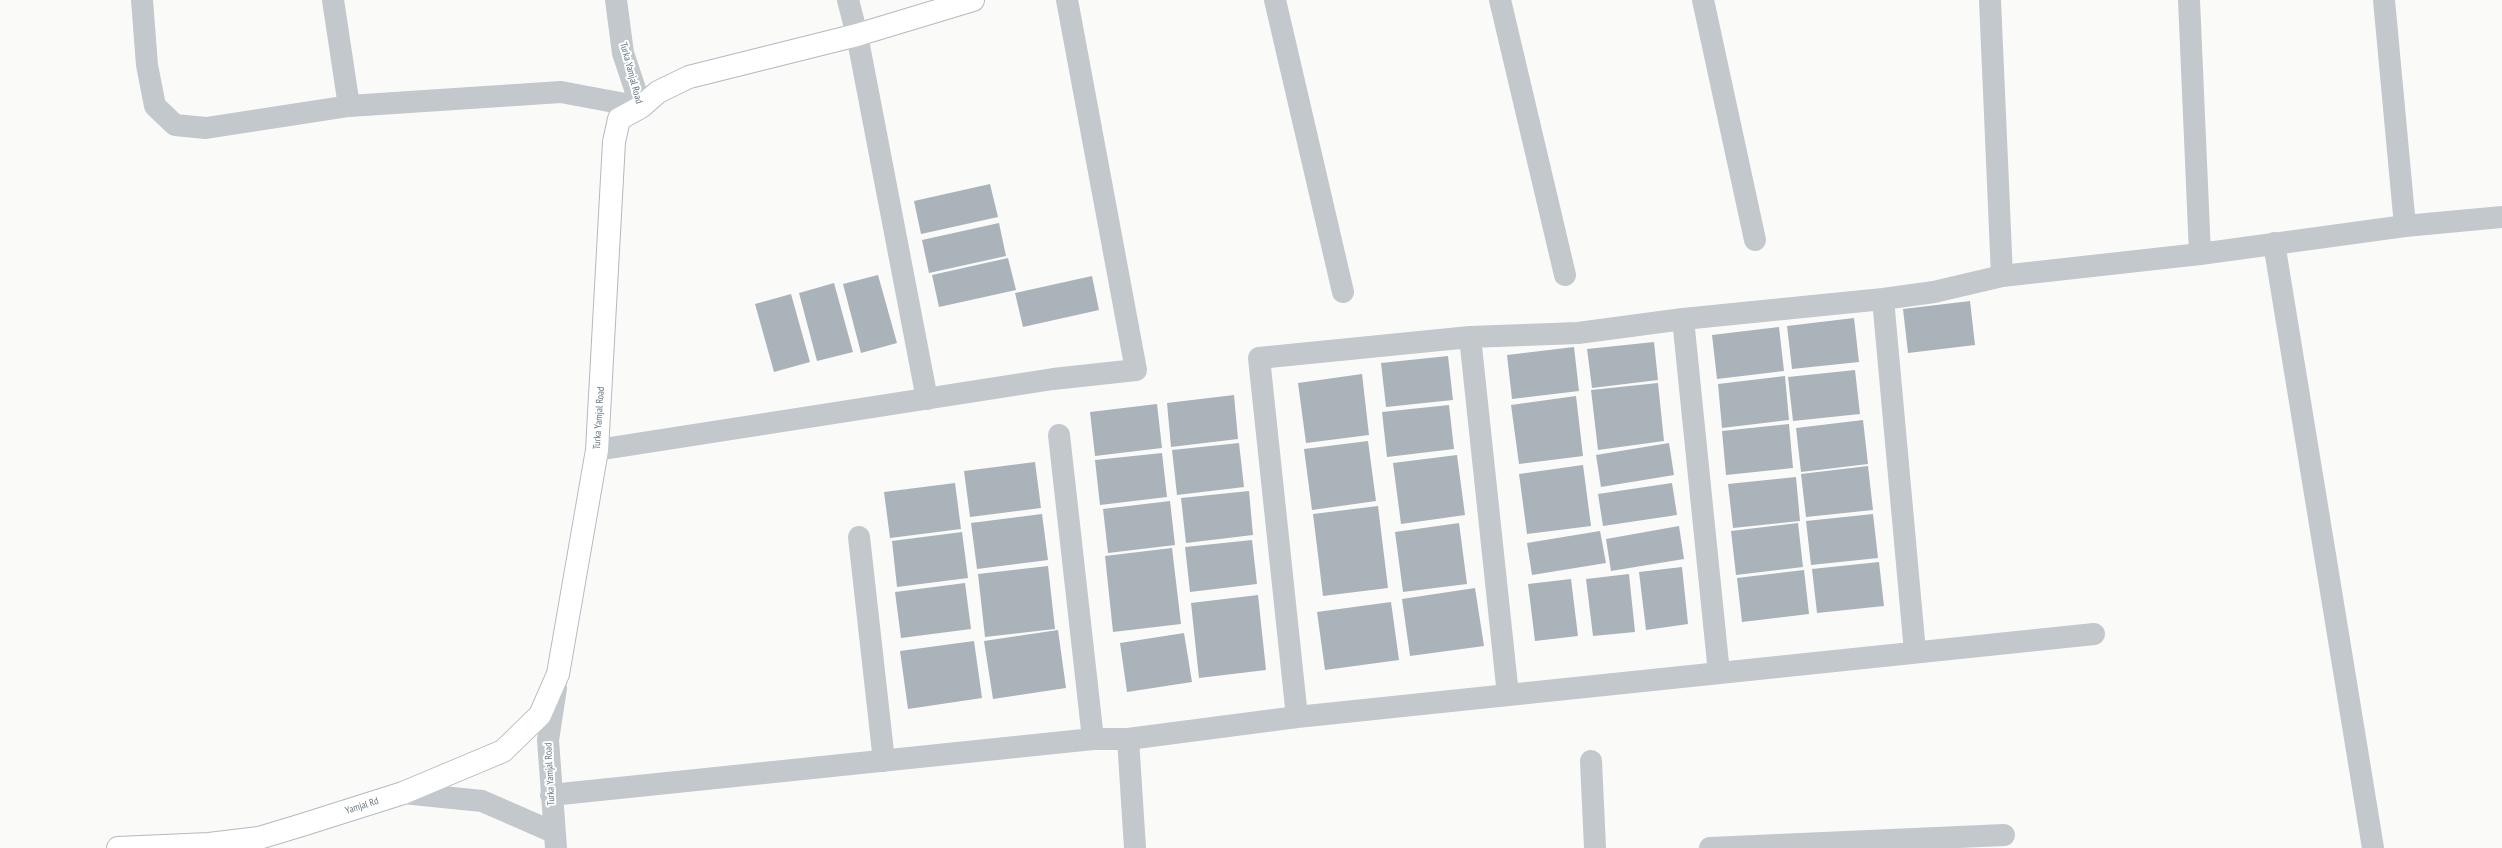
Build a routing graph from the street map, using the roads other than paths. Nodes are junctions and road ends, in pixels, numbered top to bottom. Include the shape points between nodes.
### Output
1 (142, 0) edge
2 (332, 0) edge
3 (616, 0) edge
4 (848, 0) edge
5 (973, 0) edge
6 (1067, 0) edge
7 (1275, 0) edge
8 (1500, 0) edge
9 (1703, 0) edge
10 (1990, 0) edge
11 (2190, 0) edge
12 (2384, 0) edge
13 (857, 35) junction
14 (349, 106) junction
15 (641, 107) junction
16 (2502, 217) edge
17 (2405, 226) junction
18 (1755, 240) dead end
19 (2274, 244) junction
20 (2200, 254) junction
21 (1565, 275) dead end
22 (2002, 276) junction
23 (1344, 292) dead end
24 (1883, 299) junction
25 (1683, 319) junction
26 (1470, 337) junction
27 (927, 399) junction
28 (1059, 435) dead end
29 (597, 450) junction
30 (858, 537) dead end
31 (2094, 634) dead end
32 (1915, 652) junction
33 (1719, 673) junction
34 (558, 674) junction
35 (1508, 695) junction
36 (1297, 718) junction
37 (1093, 739) junction
38 (1128, 739) junction
39 (884, 761) junction
40 (1591, 761) dead end
41 (403, 792) junction
42 (551, 795) junction
43 (2004, 835) dead end
44 (555, 840) edge
45 (118, 848) edge
46 (1136, 848) edge
47 (1595, 848) edge
48 (1710, 848) edge
49 (2373, 848) edge

1 - 14 street via 147,65 155,106 175,125 206,128
2 - 14 street
3 - 15 street, Turka Yamjal Road via 623,53
4 - 13 street
5 - 13 main road
6 - 27 street via 1136,370 1053,379
7 - 23 street
8 - 21 street
9 - 18 street
10 - 22 street
11 - 20 street
12 - 17 street
13 - 15 main road via 689,77 658,92
13 - 27 street
14 - 15 street via 561,92
15 - 29 main road, Turka Yamjal Road via 619,119 614,142
16 - 17 street
17 - 19 street
19 - 20 street
19 - 49 street
20 - 22 street
22 - 24 street via 1934,292
24 - 25 street
24 - 32 street
25 - 26 street via 1578,333
25 - 33 street
26 - 35 street
26 - 36 street via 1259,358
27 - 29 street
28 - 37 street
29 - 34 main road, Turka Yamjal Road
30 - 39 street
31 - 32 street
32 - 33 street
33 - 35 street
34 - 41 main road, Yamjal Rd via 540,715 503,751
34 - 42 street, Turka Yamjal Road via 548,740
35 - 36 street
36 - 38 street
37 - 38 street
37 - 39 street
38 - 46 street
39 - 42 street
40 - 47 street
41 - 44 street via 482,801
41 - 45 main road, Yamjal Rd via 259,838 209,844
42 - 44 street, Turka Yamjal Road
43 - 48 street

